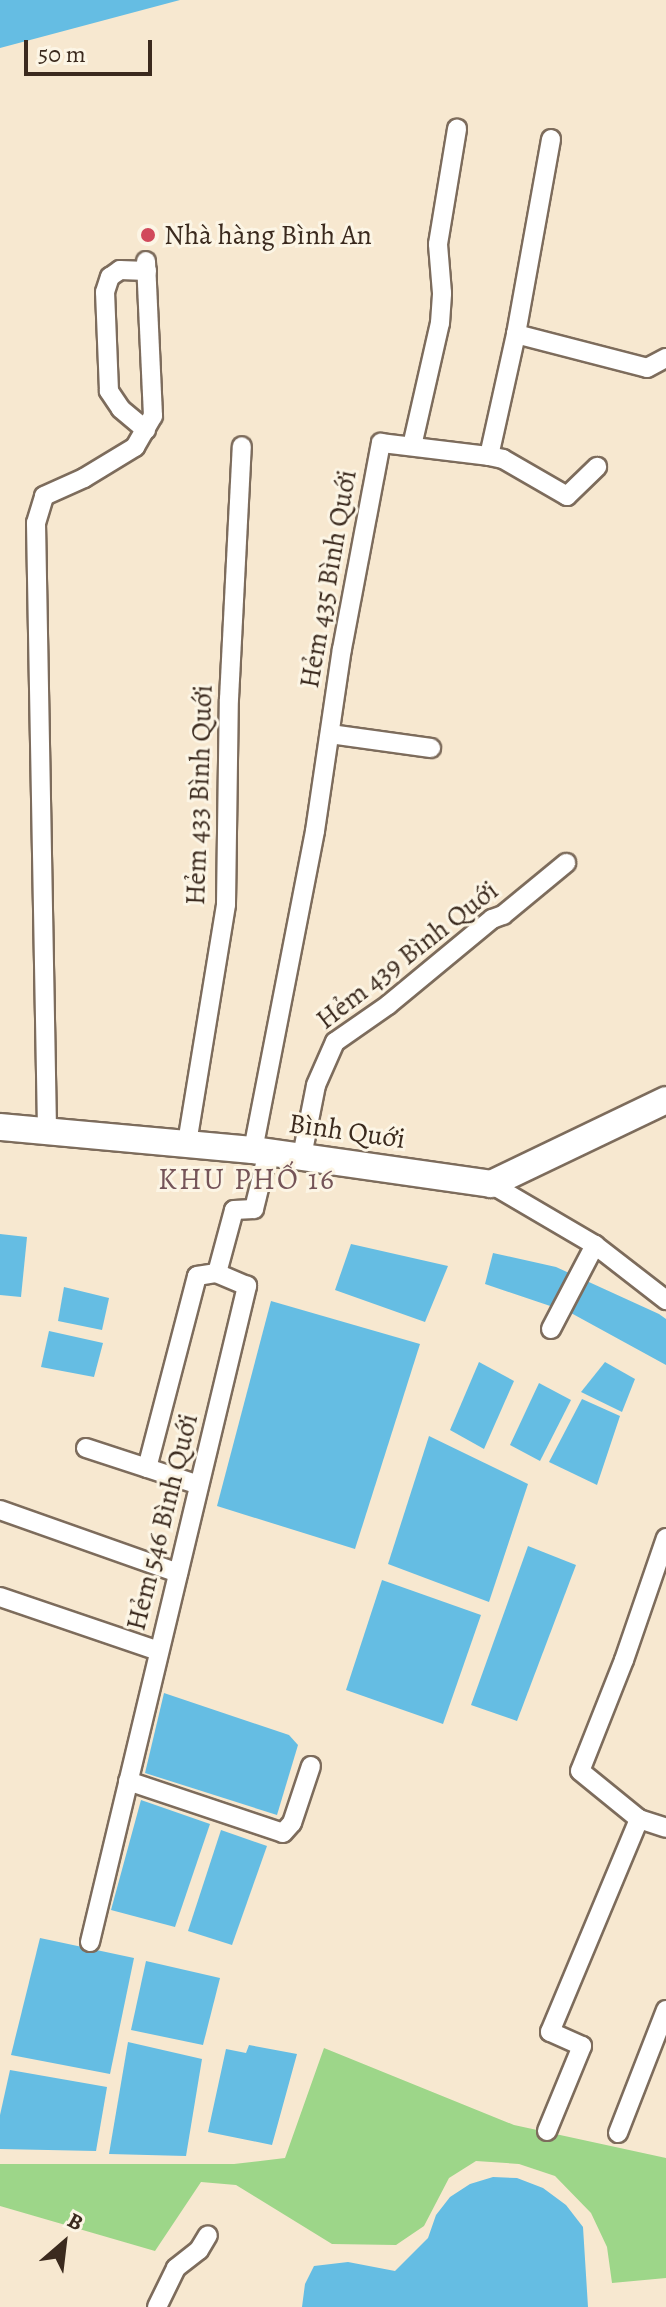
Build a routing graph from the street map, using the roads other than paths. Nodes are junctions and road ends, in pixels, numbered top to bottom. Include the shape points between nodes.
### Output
1 (457, 129) dead end
2 (551, 139) dead end
3 (516, 334) junction
4 (666, 358) edge
5 (146, 430) junction
6 (242, 446) dead end
7 (412, 446) junction
8 (489, 456) junction
9 (597, 467) dead end
10 (330, 734) junction
11 (431, 748) dead end
12 (566, 863) dead end
13 (666, 1100) edge
14 (0, 1127) edge
15 (47, 1129) junction
16 (187, 1143) junction
17 (261, 1151) junction
18 (302, 1156) junction
19 (491, 1184) junction
20 (595, 1245) junction
21 (217, 1273) junction
22 (666, 1300) edge
23 (555, 1322) dead end
24 (86, 1448) dead end
25 (147, 1468) junction
26 (199, 1485) junction
27 (0, 1510) edge
28 (666, 1538) edge
29 (178, 1573) junction
30 (0, 1597) edge
31 (159, 1651) junction
32 (311, 1766) dead end
33 (128, 1781) junction
34 (639, 1819) junction
35 (666, 1828) edge
36 (90, 1942) dead end
37 (666, 2010) edge
38 (547, 2131) dead end
39 (618, 2133) dead end
40 (208, 2235) dead end
41 (157, 2307) edge

1 - 7 street via 438,244 440,323
2 - 3 street
3 - 4 street via 647,368
3 - 8 street
5 - 5 street via 153,416 146,266 120,270 110,277 105,292 109,391
5 - 15 street via 135,447 44,496 36,523
6 - 16 street, Hẻm 433 Bình Quới via 229,699 226,904
7 - 8 street, Hẻm 435 Bình Quới
7 - 10 street, Hẻm 435 Bình Quới via 381,443
8 - 9 street, Hẻm 435 Bình Quới via 567,496
10 - 11 street
10 - 17 street, Hẻm 435 Bình Quới
12 - 18 street, Hẻm 439 Bình Quới via 335,1042 316,1085
13 - 19 main road
14 - 15 main road, Bình Quới
15 - 16 main road, Bình Quới
16 - 17 main road, Bình Quới
17 - 18 main road, Bình Quới
17 - 21 street via 254,1209 234,1210
18 - 19 main road, Bình Quới
19 - 20 street
20 - 22 street
20 - 23 street
21 - 25 street via 197,1276
21 - 26 street, Hẻm 546 Bình Quới via 247,1286
24 - 25 street
25 - 26 street
26 - 29 street, Hẻm 546 Bình Quới
27 - 29 street
28 - 34 street via 580,1771
29 - 31 street, Hẻm 546 Bình Quới
30 - 31 street
31 - 33 street, Hẻm 546 Bình Quới
32 - 33 street via 292,1823 283,1833
33 - 36 street, Hẻm 546 Bình Quới
34 - 35 street
34 - 38 street via 550,2032 582,2046
37 - 39 street
40 - 41 street via 176,2268

